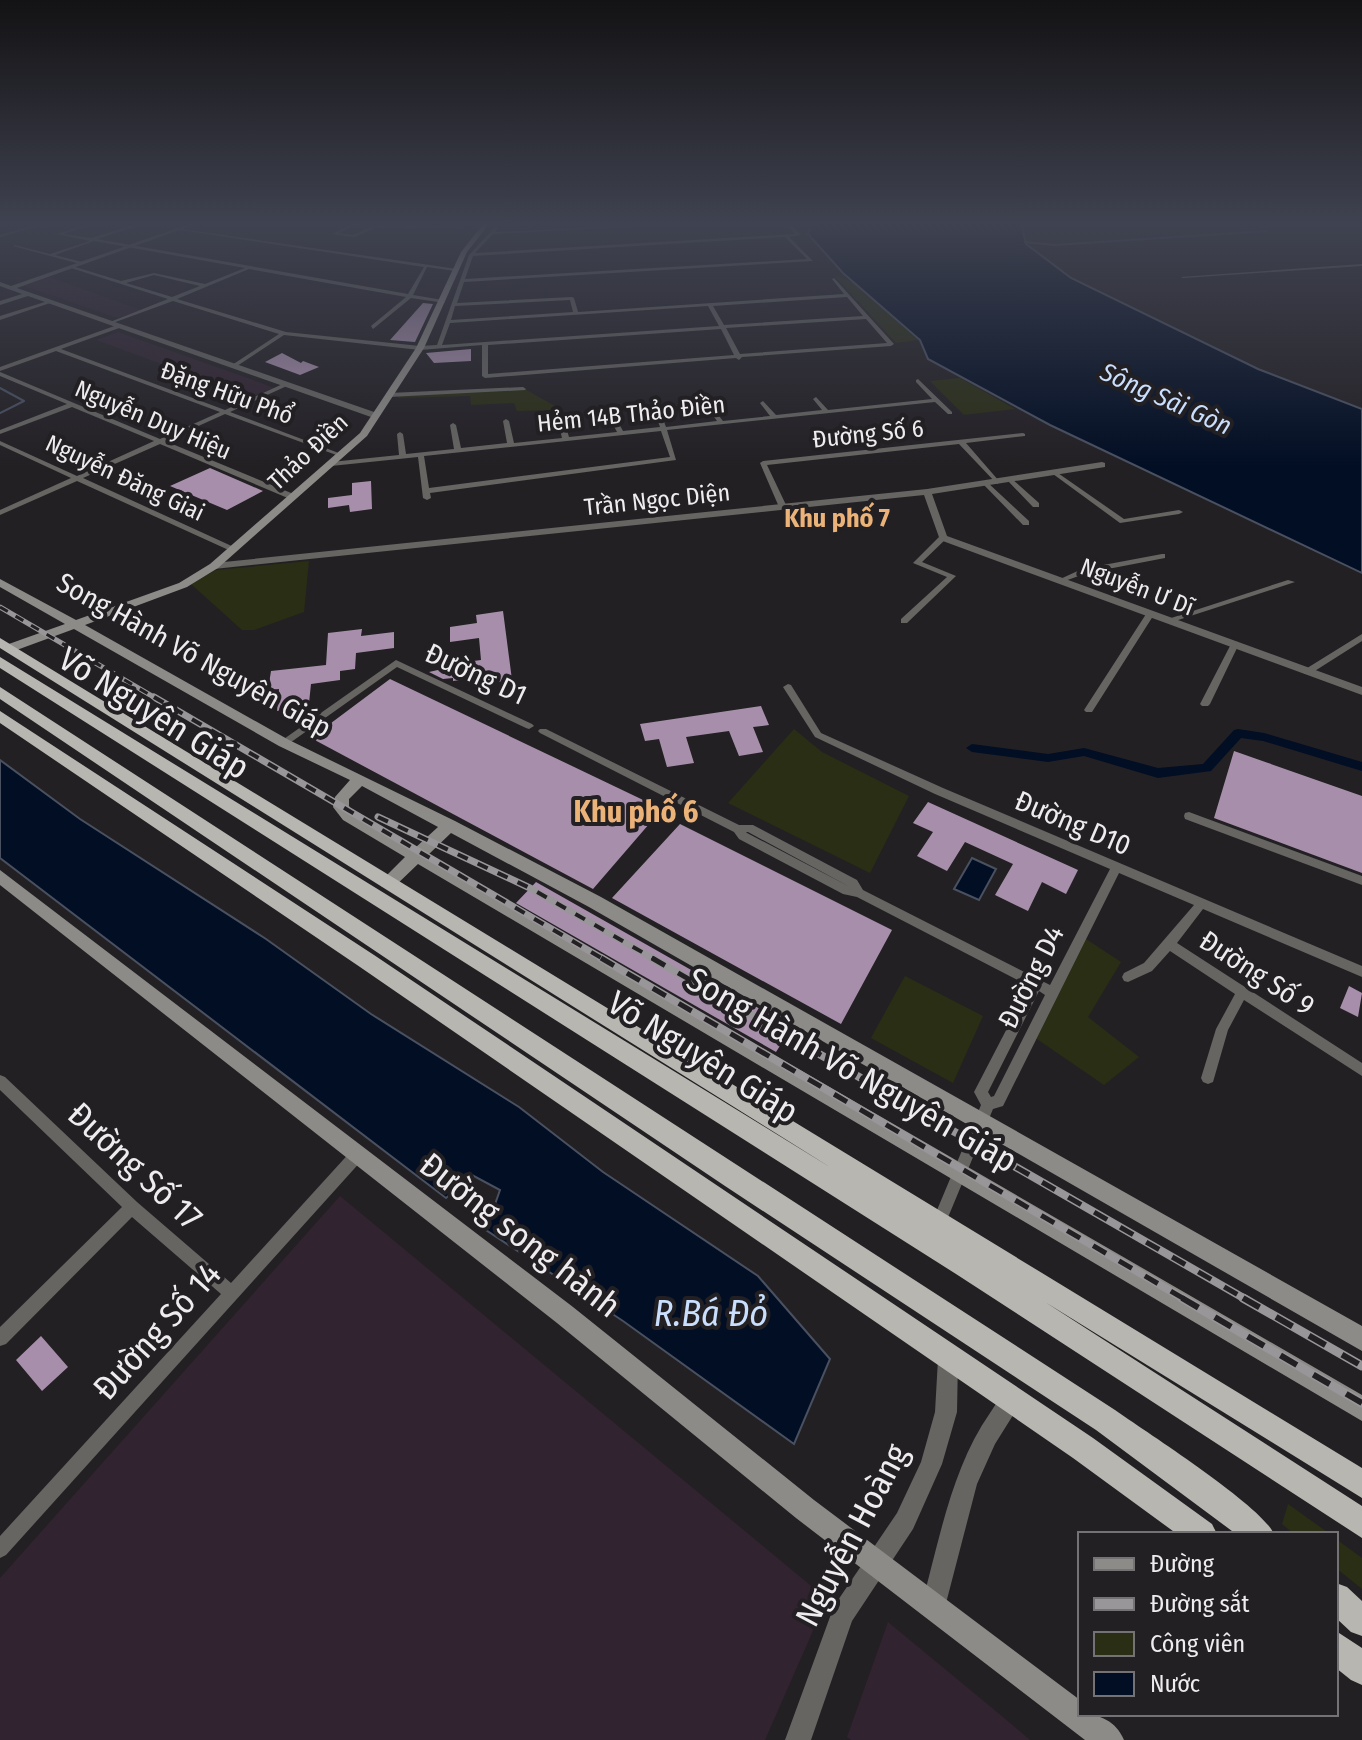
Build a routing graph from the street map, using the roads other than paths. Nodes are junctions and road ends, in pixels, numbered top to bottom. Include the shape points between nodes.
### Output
1 (43, 304) edge
2 (56, 304) edge
3 (165, 304) edge
4 (188, 304) edge
5 (400, 304) edge
6 (442, 304) edge
7 (466, 304) edge
8 (574, 304) edge
9 (707, 304) edge
10 (710, 304) edge
11 (855, 304) edge
12 (452, 305) joint
13 (576, 312) junction
14 (867, 317) junction
15 (0, 318) edge
16 (448, 322) junction
17 (116, 325) junction
18 (373, 327) dead end
19 (723, 327) junction
20 (282, 334) junction
21 (485, 344) junction
22 (439, 346) junction
23 (420, 348) junction
24 (56, 349) junction
25 (739, 358) junction
26 (234, 366) junction
27 (0, 372) edge
28 (918, 381) dead end
29 (287, 384) junction
30 (523, 389) dead end
31 (868, 394) dead end
32 (389, 395) junction
33 (816, 399) dead end
34 (936, 400) junction
35 (763, 403) dead end
36 (708, 404) dead end
37 (71, 405) junction
38 (878, 406) junction
39 (656, 408) dead end
40 (826, 411) junction
41 (226, 412) junction
42 (610, 413) dead end
43 (950, 413) dead end
44 (374, 415) junction
45 (560, 417) dead end
46 (774, 417) junction
47 (506, 421) dead end
48 (721, 423) junction
49 (453, 425) dead end
50 (663, 429) junction
51 (0, 432) edge
52 (621, 433) junction
53 (400, 434) dead end
54 (1023, 435) dead end
55 (566, 439) junction
56 (159, 442) junction
57 (961, 442) junction
58 (0, 443) edge
59 (511, 445) junction
60 (458, 451) junction
61 (341, 455) junction
62 (421, 455) junction
63 (403, 457) junction
64 (331, 464) junction
65 (1102, 465) dead end
66 (1055, 473) junction
67 (77, 478) junction
68 (1010, 480) junction
69 (997, 482) junction
70 (985, 483) junction
71 (927, 492) junction
72 (293, 497) junction
73 (1036, 505) dead end
74 (783, 507) junction
75 (1179, 512) dead end
76 (0, 513) edge
77 (1026, 523) dead end
78 (943, 538) junction
79 (233, 550) junction
80 (1162, 556) dead end
81 (214, 566) junction
82 (1062, 580) junction
83 (0, 582) edge
84 (1291, 582) dead end
85 (1151, 613) junction
86 (1169, 620) junction
87 (904, 621) dead end
88 (75, 625) junction
89 (1362, 637) edge
90 (1234, 646) junction
91 (8, 652) edge
92 (1307, 672) junction
93 (788, 687) dead end
94 (1360, 688) edge
95 (0, 692) edge
96 (1205, 704) dead end
97 (1089, 710) dead end
98 (0, 716) edge
99 (529, 726) dead end
100 (543, 731) dead end
101 (284, 743) junction
102 (360, 779) junction
103 (1189, 816) dead end
104 (450, 825) junction
105 (418, 854) junction
106 (1116, 868) junction
107 (0, 876) edge
108 (1362, 881) edge
109 (388, 882) junction
110 (1201, 904) junction
111 (1169, 944) junction
112 (1362, 972) edge
113 (1128, 977) dead end
114 (1036, 984) junction
115 (1052, 992) junction
116 (1242, 992) junction
117 (998, 1058) junction
118 (1015, 1067) junction
119 (1362, 1070) edge
120 (1208, 1078) dead end
121 (0, 1081) edge
122 (984, 1112) junction
123 (358, 1154) junction
124 (959, 1172) junction
125 (132, 1207) junction
126 (939, 1222) junction
127 (231, 1293) junction
128 (0, 1338) edge
129 (1362, 1339) edge
130 (948, 1359) junction
131 (1011, 1401) junction
132 (1362, 1409) edge
133 (1362, 1484) edge
134 (1362, 1523) edge
135 (1199, 1532) edge
136 (1257, 1532) edge
137 (0, 1549) edge
138 (876, 1563) junction
139 (1338, 1600) edge
140 (933, 1607) junction
141 (1362, 1621) edge
142 (1338, 1649) edge
143 (1362, 1669) edge
144 (798, 1740) edge
145 (1109, 1740) edge

1 - 15 street
2 - 17 street
3 - 17 street
4 - 20 street
5 - 18 street
6 - 23 main road, Thảo Điền
7 - 12 street
8 - 13 street
9 - 13 street
10 - 19 street
11 - 14 street
12 - 16 street
13 - 16 street
14 - 19 street
14 - 25 street via 891,344
16 - 22 street
17 - 24 street
17 - 26 street
19 - 21 street
19 - 25 street
20 - 23 street
20 - 26 street
21 - 22 street
21 - 25 street via 485,376
22 - 23 street
23 - 32 main road, Thảo Điền
24 - 27 street
24 - 41 street, Đặng Hữu Phổ
26 - 29 street
27 - 37 street, Nguyễn Duy Hiệu
28 - 34 street
29 - 41 street
29 - 44 street
30 - 32 street
31 - 38 street
32 - 44 main road, Thảo Điền
33 - 40 street
34 - 38 street, Hẻm 14B Thảo Điền
34 - 43 street
35 - 46 street
36 - 48 street
37 - 51 street
37 - 56 street, Nguyễn Duy Hiệu
38 - 40 street, Hẻm 14B Thảo Điền
39 - 50 street
40 - 46 street, Hẻm 14B Thảo Điền
41 - 56 street
41 - 61 street, Đặng Hữu Phổ
42 - 52 street
44 - 61 main road, Thảo Điền via 364,434
45 - 55 street
46 - 48 street, Hẻm 14B Thảo Điền
47 - 59 street
48 - 50 street, Hẻm 14B Thảo Điền
49 - 60 street
50 - 52 street, Hẻm 14B Thảo Điền
50 - 62 street via 674,459 426,494
52 - 55 street, Hẻm 14B Thảo Điền
53 - 63 street
54 - 57 street, Đường Số 6
55 - 59 street, Hẻm 14B Thảo Điền
56 - 67 street
56 - 72 street, Nguyễn Duy Hiệu
57 - 69 street
57 - 74 street, Đường Số 6 via 763,463
58 - 67 street, Nguyễn Đăng Giai
59 - 60 street, Hẻm 14B Thảo Điền
60 - 62 street, Hẻm 14B Thảo Điền
61 - 64 main road, Thảo Điền
62 - 63 street, Hẻm 14B Thảo Điền
63 - 64 street, Hẻm 14B Thảo Điền
64 - 72 main road, Thảo Điền
65 - 66 street, Trần Ngọc Diện
66 - 68 street, Trần Ngọc Diện
66 - 75 street via 1123,521
67 - 76 street
67 - 79 street, Nguyễn Đăng Giai
68 - 69 street, Trần Ngọc Diện
68 - 73 street
69 - 70 street, Trần Ngọc Diện
70 - 71 street, Trần Ngọc Diện
70 - 77 street
71 - 74 street, Trần Ngọc Diện
71 - 78 street
72 - 79 main road, Thảo Điền
74 - 81 street, Trần Ngọc Diện
78 - 82 street, Nguyễn Ư Dĩ
78 - 87 street via 917,563 952,576
79 - 81 main road, Thảo Điền
80 - 82 street
81 - 88 main road, Thảo Điền via 164,593
82 - 85 street, Nguyễn Ư Dĩ
83 - 88 main road, Song Hành Võ Nguyên Giáp
84 - 86 street
85 - 86 street, Nguyễn Ư Dĩ
85 - 97 street
86 - 90 street, Nguyễn Ư Dĩ
88 - 91 main road, Thảo Điền
88 - 101 main road, Song Hành Võ Nguyên Giáp
89 - 92 street
90 - 92 street, Nguyễn Ư Dĩ
90 - 96 street
91 - 109 highway, Võ Nguyên Giáp
91 - 134 highway, Võ Nguyên Giáp
92 - 94 street, Nguyễn Ư Dĩ
93 - 106 street, Đường D10 via 818,735
95 - 136 highway via 1098,1414
98 - 130 highway
99 - 101 street, Đường D1 via 396,663
100 - 114 street, Đường D1 via 738,829 749,828 853,883 859,893
101 - 102 main road, Song Hành Võ Nguyên Giáp
102 - 104 main road, Song Hành Võ Nguyên Giáp
102 - 105 main road, Song Hành Võ Nguyên Giáp via 342,797 344,812
103 - 108 street
104 - 105 main road
104 - 122 main road, Song Hành Võ Nguyên Giáp
105 - 109 main road
105 - 124 main road, Song Hành Võ Nguyên Giáp
106 - 110 street, Đường D10
106 - 115 street, Đường D4
107 - 123 main road, Đường song hành
109 - 126 highway, Võ Nguyên Giáp
110 - 111 street, Đường Số 9
110 - 112 street, Đường D10
111 - 113 street via 1148,967
111 - 116 street, Đường Số 9
114 - 115 street, Đường D1
114 - 117 street, Đường D4
115 - 118 street, Đường D4
116 - 119 street, Đường Số 9
116 - 120 street via 1222,1029
117 - 118 street
117 - 122 street, Đường D4 via 981,1092
118 - 122 street, Đường D4 via 998,1101
121 - 125 street, Đường Số 17
122 - 124 street, Đường D4
122 - 129 main road, Song Hành Võ Nguyên Giáp
123 - 127 street, Đường Số 14
123 - 138 main road, Đường song hành
124 - 126 street, Đường D4
124 - 132 main road, Song Hành Võ Nguyên Giáp
125 - 127 street, Đường Số 17
125 - 128 street
126 - 133 highway, Võ Nguyên Giáp
127 - 137 street, Đường Số 14
130 - 131 highway
130 - 138 street, Nguyễn Hoàng via 946,1412 931,1464 913,1507
131 - 135 highway
131 - 140 street via 987,1436 966,1483
138 - 140 main road, Đường song hành
138 - 144 street, Nguyễn Hoàng via 842,1614
139 - 141 highway
140 - 145 main road, Đường song hành
142 - 143 highway

